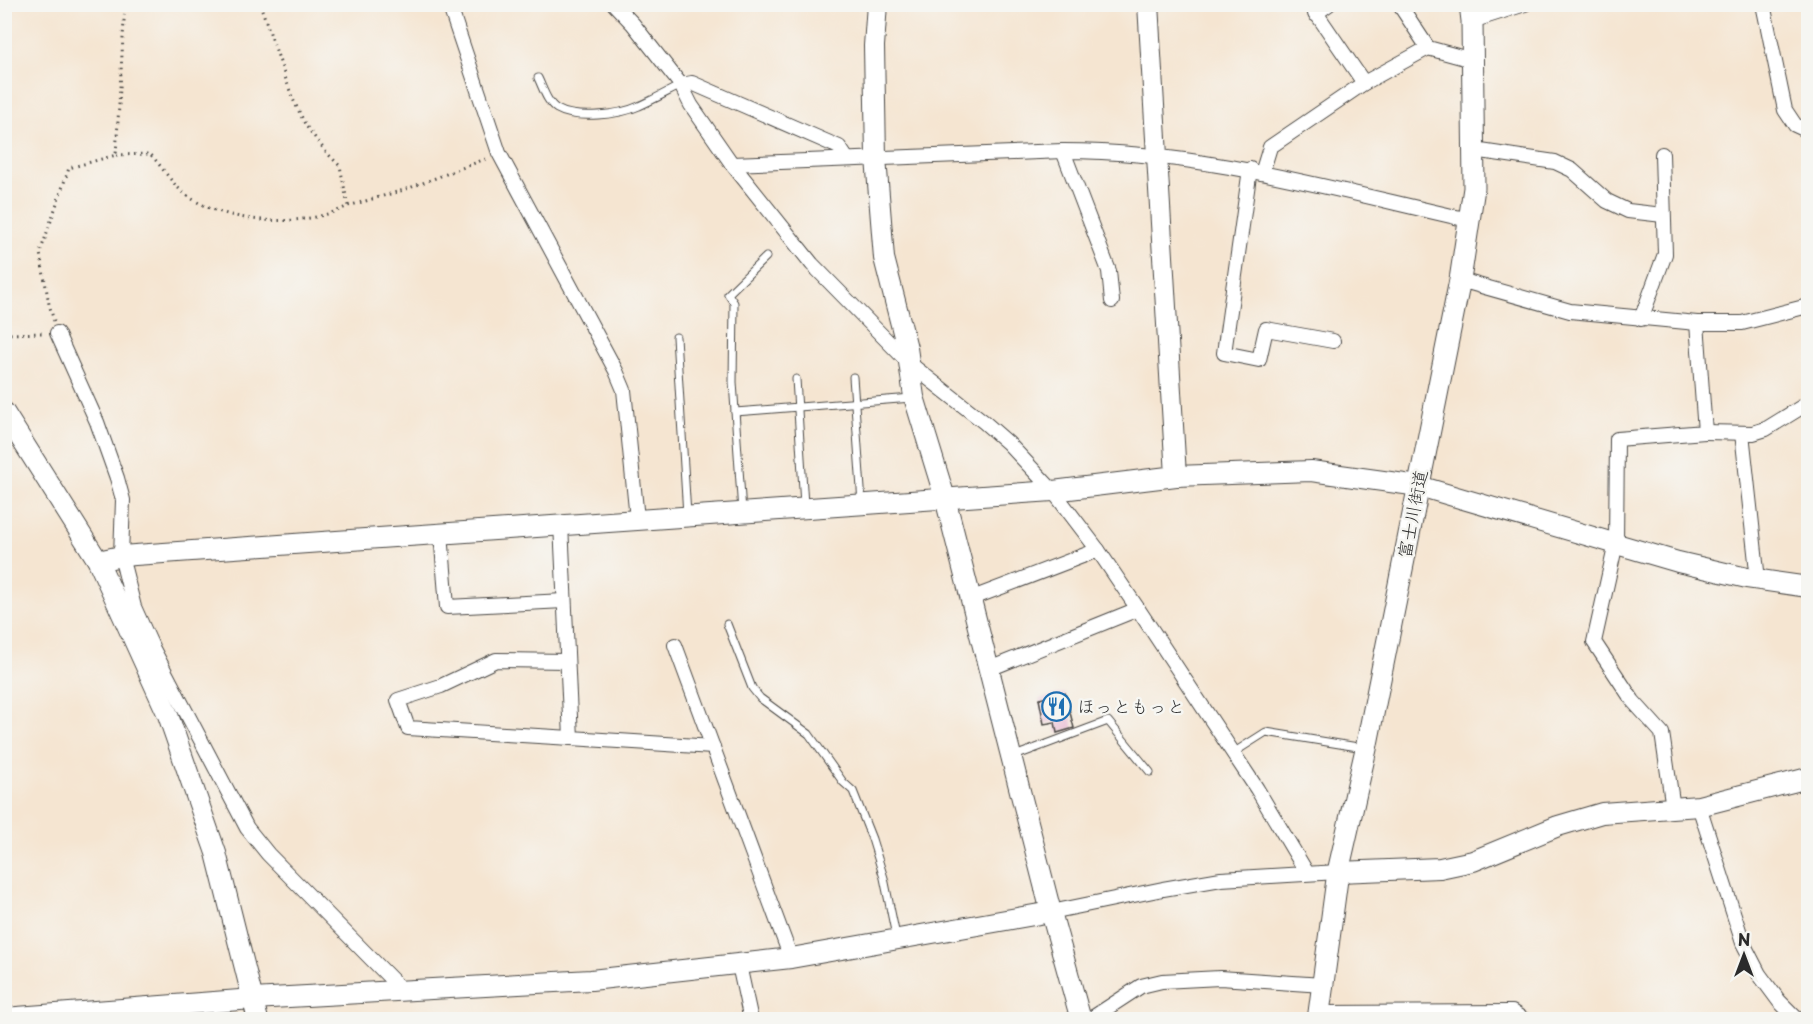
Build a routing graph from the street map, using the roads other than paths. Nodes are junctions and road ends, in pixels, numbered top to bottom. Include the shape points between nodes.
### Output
1 (449, 4) edge
2 (614, 4) edge
3 (877, 4) edge
4 (1148, 4) edge
5 (1329, 4) edge
6 (1399, 4) edge
7 (1525, 4) edge
8 (1763, 4) edge
9 (1312, 9) edge
10 (1471, 13) edge
11 (1428, 48) junction
12 (1472, 60) junction
13 (538, 78) dead end
14 (1365, 83) junction
15 (681, 85) junction
16 (1809, 131) edge
17 (1474, 150) junction
18 (1064, 151) junction
19 (1662, 154) dead end
20 (1156, 156) junction
21 (876, 158) junction
22 (847, 159) junction
23 (732, 164) junction
24 (1256, 171) junction
25 (1663, 215) junction
26 (1469, 220) junction
27 (766, 257) dead end
28 (1460, 280) junction
29 (1112, 301) dead end
30 (1809, 306) edge
31 (1641, 319) junction
32 (1697, 323) junction
33 (57, 333) road end
34 (676, 337) dead end
35 (1333, 341) dead end
36 (909, 363) junction
37 (853, 377) dead end
38 (796, 379) dead end
39 (914, 397) junction
40 (855, 402) junction
41 (1809, 405) edge
42 (798, 407) junction
43 (4, 412) edge
44 (735, 412) junction
45 (1705, 432) junction
46 (1742, 434) junction
47 (1176, 476) junction
48 (1419, 486) junction
49 (1053, 490) junction
50 (945, 498) junction
51 (862, 503) junction
52 (805, 507) junction
53 (742, 512) junction
54 (687, 515) junction
55 (637, 519) junction
56 (561, 524) junction
57 (441, 533) junction
58 (1616, 543) junction
59 (1098, 550) junction
60 (121, 556) junction
61 (98, 561) junction
62 (1758, 580) junction
63 (1809, 587) edge
64 (970, 599) junction
65 (564, 601) junction
66 (1138, 609) junction
67 (727, 624) dead end
68 (675, 645) dead end
69 (567, 661) junction
70 (989, 669) junction
71 (571, 738) junction
72 (713, 747) junction
73 (1366, 749) junction
74 (1233, 753) junction
75 (1012, 757) junction
76 (1150, 772) dead end
77 (1809, 778) edge
78 (1699, 806) junction
79 (1673, 808) junction
80 (1338, 872) junction
81 (1307, 873) junction
82 (1051, 912) junction
83 (897, 939) junction
84 (791, 958) junction
85 (739, 965) junction
86 (1323, 985) junction
87 (402, 990) junction
88 (253, 999) junction
89 (1318, 1016) edge
90 (1490, 1016) edge
91 (4, 1018) edge
92 (258, 1020) edge
93 (752, 1020) edge
94 (1081, 1020) edge
95 (1089, 1020) edge
96 (1524, 1020) edge
97 (1798, 1020) edge

1 - 55 street via 499,153 624,390
2 - 15 street
3 - 21 street
4 - 20 street
5 - 9 street
6 - 11 street
7 - 10 street
8 - 16 street via 1785,110 1795,125
9 - 14 street
10 - 12 main road, 富士川街道
11 - 12 street
11 - 14 street
12 - 17 main road, 富士川街道
13 - 15 lane via 556,108 570,114 602,115 637,107
14 - 24 street via 1269,147
15 - 22 street via 692,83 839,147
15 - 23 street
17 - 25 street via 1555,162 1572,170 1607,201 1628,211
17 - 26 main road, 富士川街道
18 - 20 street
18 - 21 street
18 - 29 street via 1109,271
19 - 25 street
20 - 24 street
20 - 47 street
21 - 22 street
21 - 36 street via 884,258
22 - 23 street
23 - 36 street via 812,264
24 - 26 street
24 - 35 street via 1224,353 1259,360 1266,329
25 - 31 street via 1665,254
26 - 28 main road, 富士川街道
27 - 44 lane via 728,294 734,303
28 - 31 street via 1570,311
28 - 48 main road, 富士川街道
30 - 32 street via 1742,322
31 - 32 street
32 - 45 street
33 - 60 street via 117,478 123,500
34 - 54 lane
36 - 39 street
36 - 49 street via 1008,443
37 - 40 lane
38 - 42 lane
39 - 40 lane
39 - 50 street
40 - 42 lane
40 - 51 lane
41 - 46 street via 1766,429
42 - 44 lane
42 - 52 lane
43 - 61 street
44 - 53 lane
45 - 46 street
45 - 58 street via 1617,439
46 - 62 street
47 - 48 street via 1311,471
47 - 49 street
48 - 58 street
48 - 73 main road, 富士川街道
49 - 50 street
49 - 59 street
50 - 51 street
50 - 64 street
51 - 52 street
52 - 53 street
53 - 54 street
54 - 55 street
55 - 56 street
56 - 57 street
56 - 65 street
57 - 60 street
57 - 65 street via 447,607
58 - 62 street
58 - 79 street via 1594,642 1662,734
59 - 64 street
59 - 66 street
60 - 61 street
60 - 87 street via 134,607 153,649 248,828 268,854
61 - 88 street via 168,715 216,854
62 - 63 street
64 - 70 street
65 - 69 street
66 - 70 street
66 - 74 street
67 - 83 lane via 752,688 809,734 853,791 875,848
68 - 72 street
69 - 71 street
69 - 71 street via 496,660 441,686 398,700 408,728
70 - 75 street
71 - 72 street
72 - 84 street
73 - 74 lane via 1266,732
73 - 80 main road, 富士川街道
74 - 81 street
75 - 76 lane via 1108,721
75 - 82 street
77 - 78 street
78 - 79 street
78 - 97 street via 1743,943 1759,974
79 - 80 street via 1602,813 1558,826 1473,861 1440,868
80 - 81 street
80 - 86 main road, 富士川街道
81 - 82 street via 1221,879
82 - 83 street
82 - 94 street
83 - 84 street
84 - 85 street
85 - 87 street via 591,980
85 - 93 street
86 - 89 main road, 富士川街道
86 - 95 street via 1220,978 1162,981 1141,986
87 - 88 street
88 - 91 street
88 - 92 street
89 - 90 street
90 - 96 street via 1512,1012

